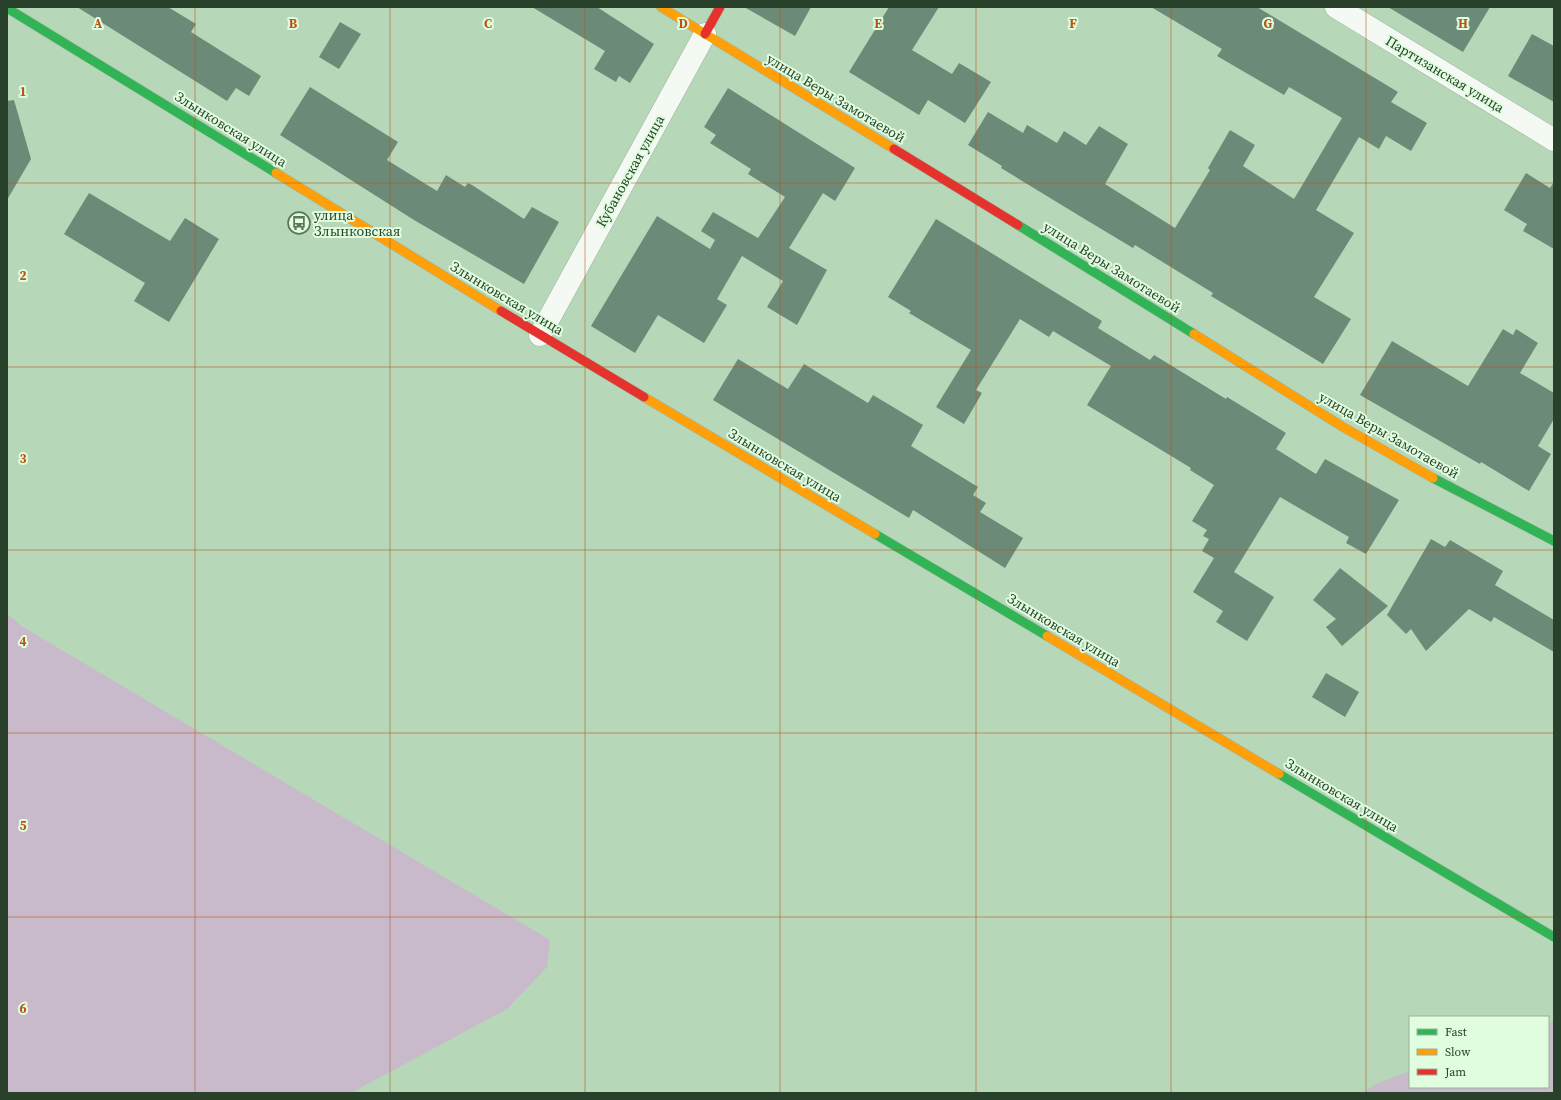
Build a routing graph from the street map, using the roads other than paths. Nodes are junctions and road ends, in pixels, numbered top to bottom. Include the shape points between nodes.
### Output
1 (661, 7) edge
2 (720, 7) edge
3 (1336, 7) edge
4 (7, 8) edge
5 (705, 34) junction
6 (1554, 140) edge
7 (540, 335) junction
8 (1554, 541) edge
9 (1554, 937) edge

1 - 5 street, улица Веры Замотаевой
2 - 5 street, Кубановская улица
3 - 6 street, Партизанская улица
4 - 7 street, Злынковская улица
5 - 7 street, Кубановская улица
5 - 8 street, улица Веры Замотаевой via 1343,427 1421,472
7 - 9 street, Злынковская улица

